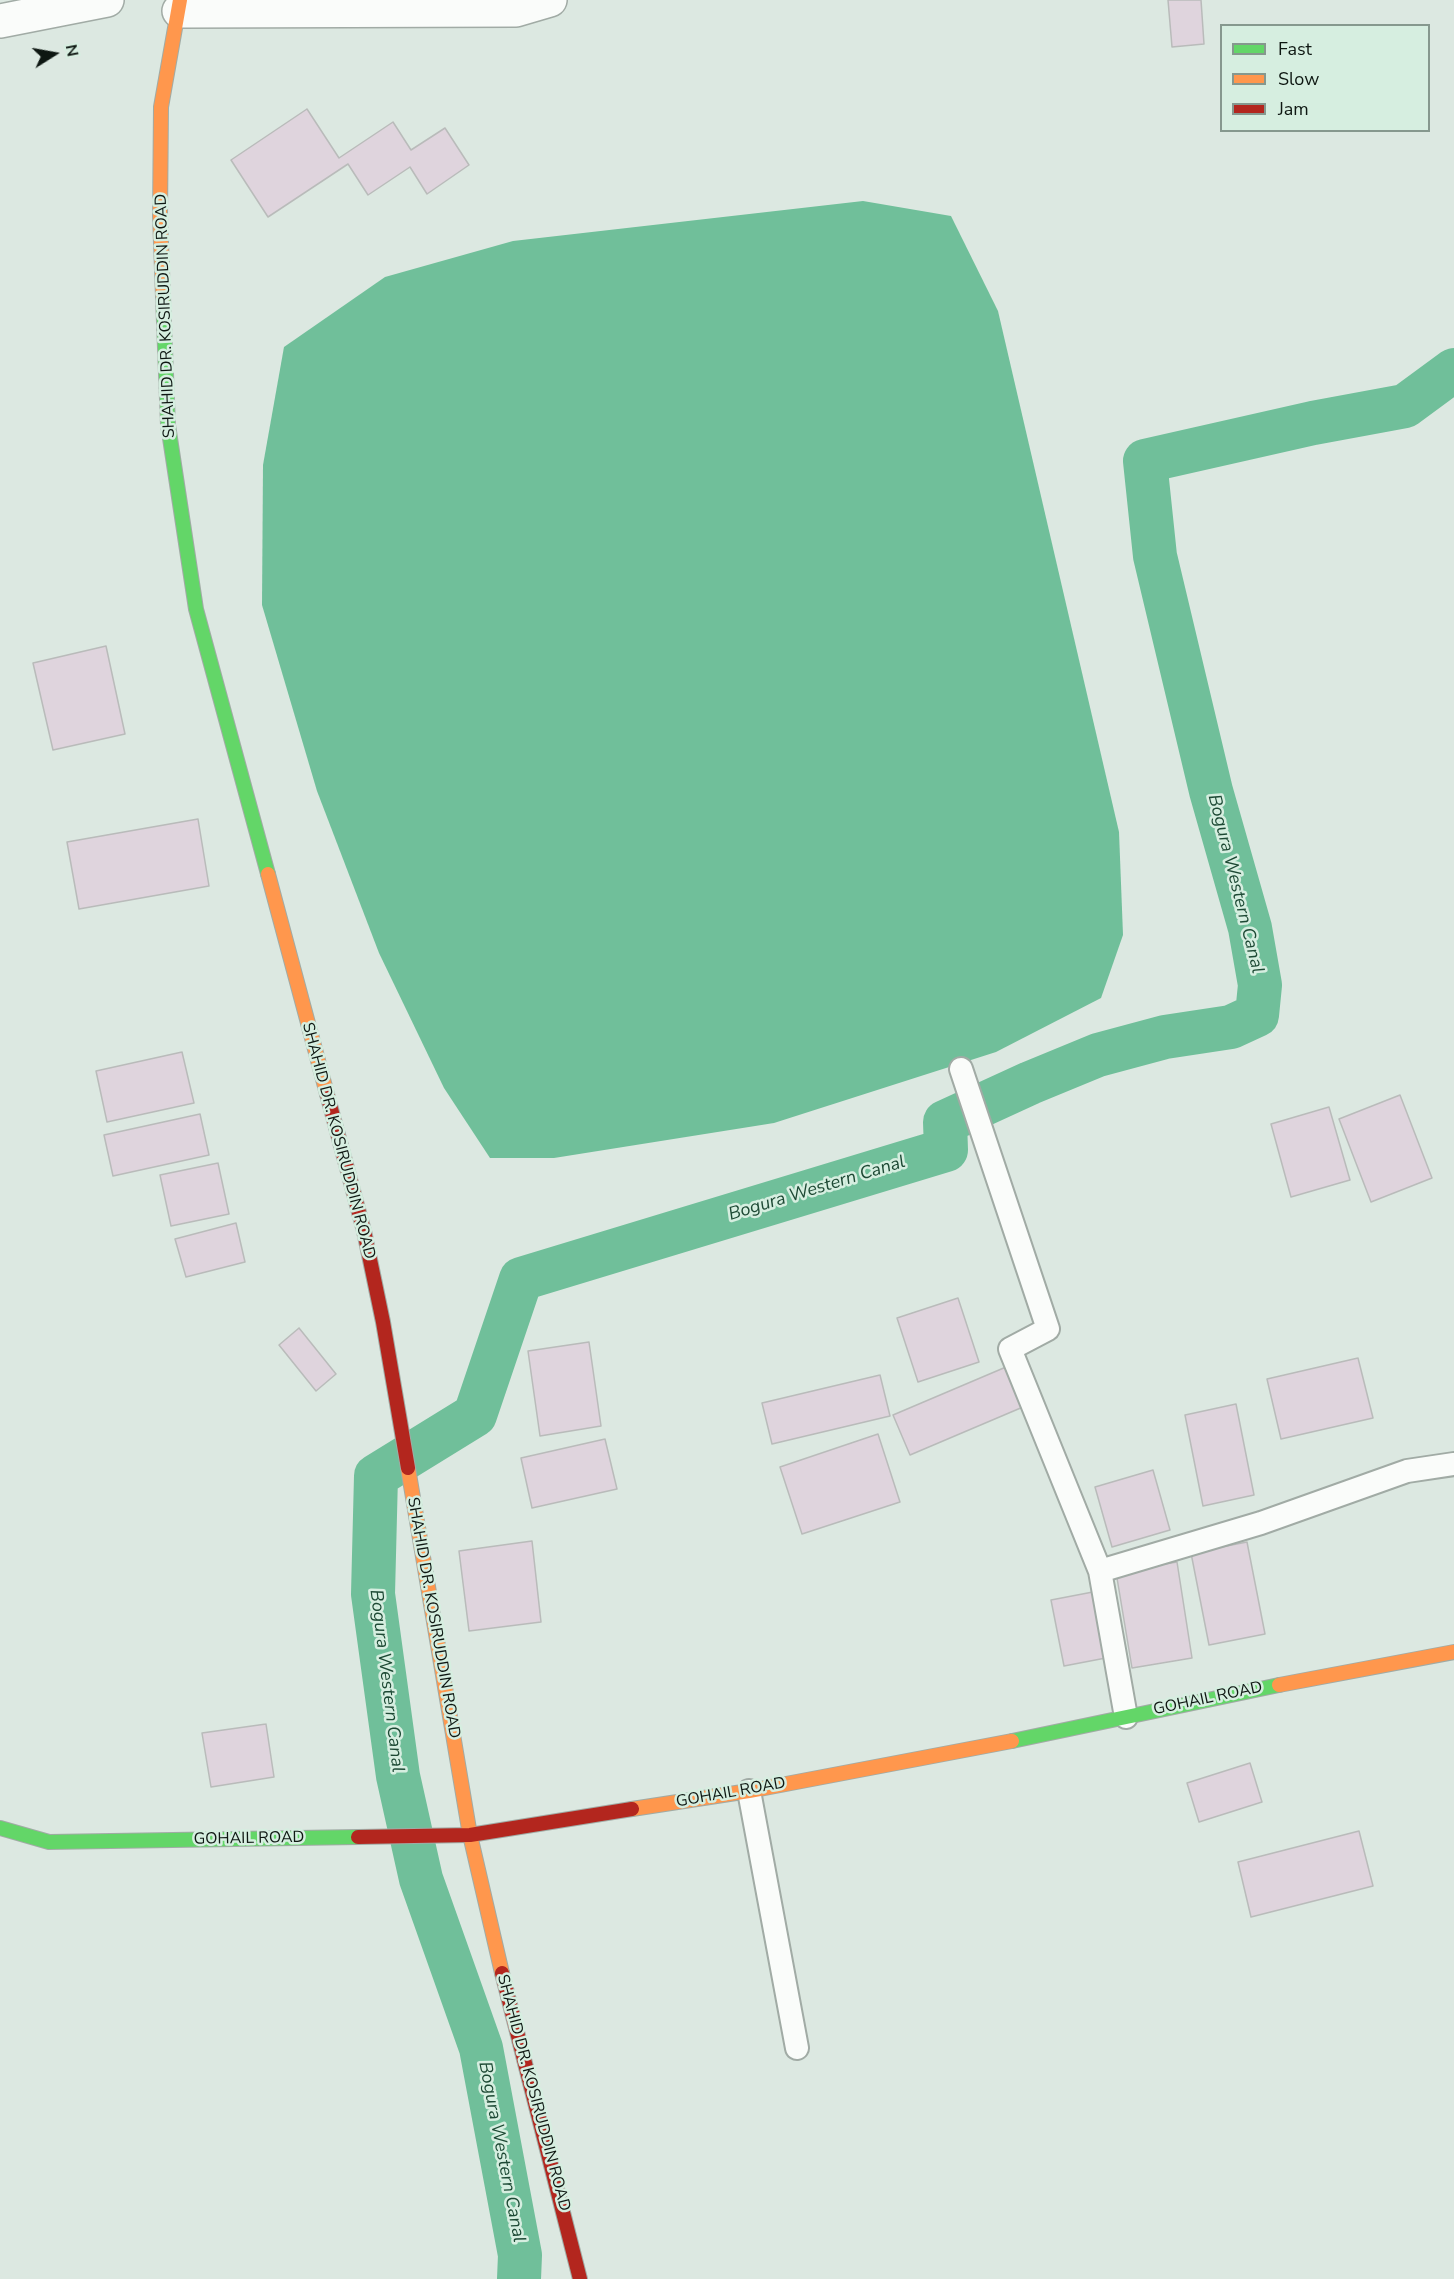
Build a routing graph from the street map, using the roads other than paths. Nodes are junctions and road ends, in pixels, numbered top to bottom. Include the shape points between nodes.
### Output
1 (107, 0) edge
2 (550, 0) edge
3 (180, 5) edge
4 (0, 21) edge
5 (964, 1079) dead end
6 (1454, 1464) edge
7 (1100, 1571) junction
8 (1454, 1652) edge
9 (1126, 1717) junction
10 (748, 1791) junction
11 (0, 1828) edge
12 (471, 1835) junction
13 (797, 2048) dead end
14 (580, 2279) edge

1 - 4 street
2 - 3 street via 516,10
3 - 12 street, SHAHID DR. KOSIRUDDIN ROAD via 161,107 160,216 168,425 194,598 364,1231
5 - 7 lane via 1048,1329 1010,1349
6 - 7 lane via 1407,1471 1261,1522
7 - 9 lane
8 - 9 street, GOHAIL ROAD
9 - 10 street, GOHAIL ROAD
10 - 12 street, GOHAIL ROAD
10 - 13 lane
11 - 12 street, GOHAIL ROAD via 49,1842
12 - 14 street, SHAHID DR. KOSIRUDDIN ROAD via 503,1978

